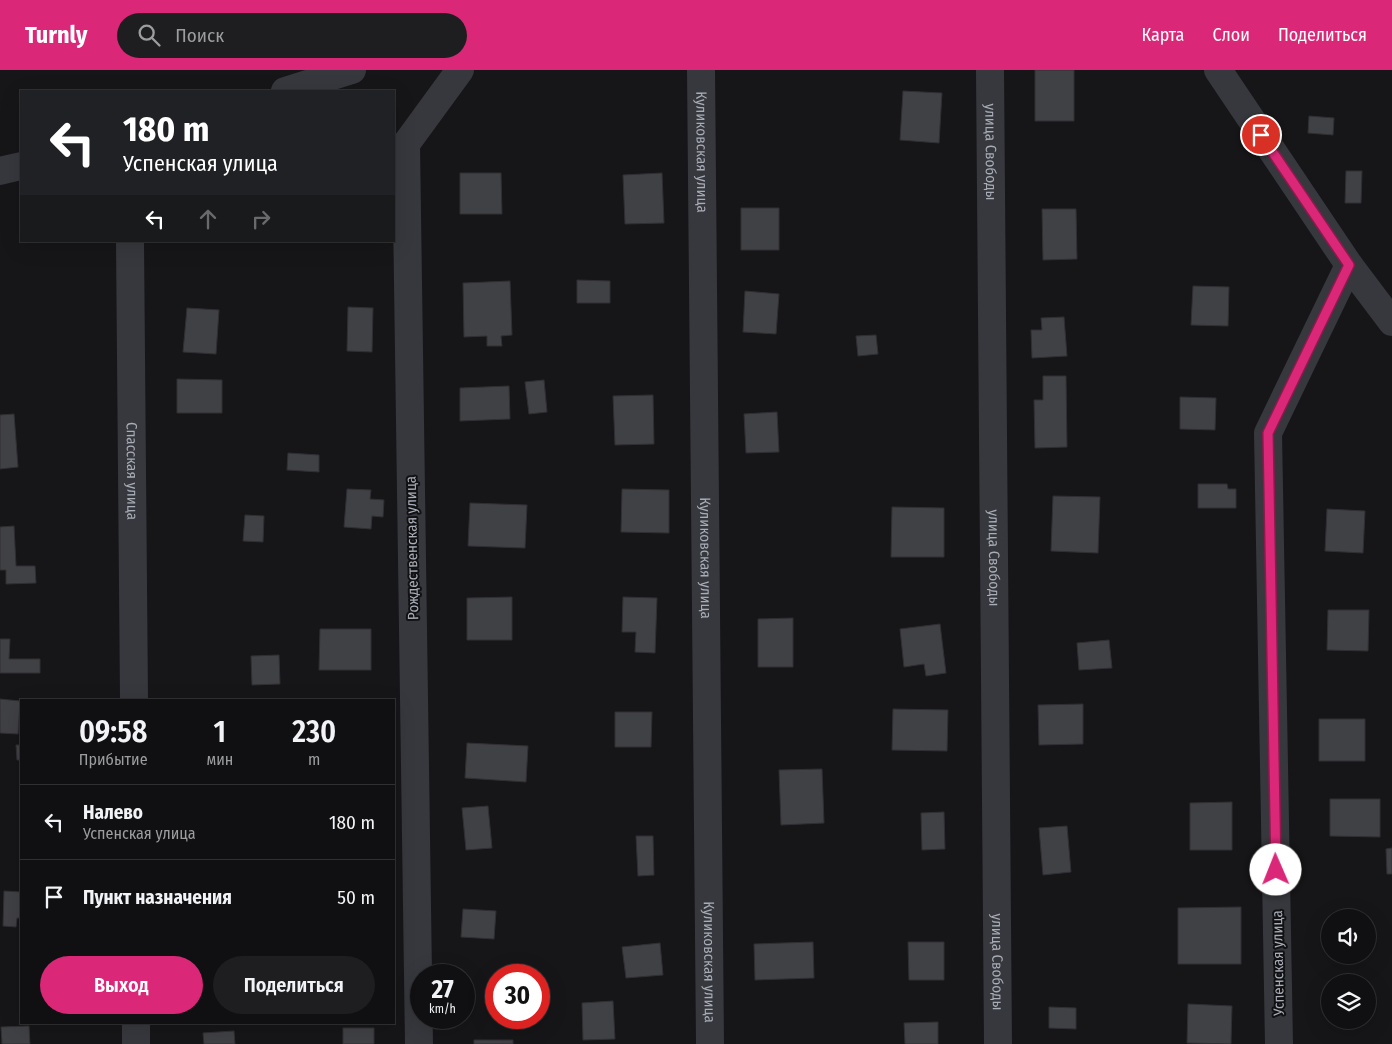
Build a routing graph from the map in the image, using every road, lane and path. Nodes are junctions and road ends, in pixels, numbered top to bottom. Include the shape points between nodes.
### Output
1 (352, 70) edge
2 (460, 70) edge
3 (701, 70) edge
4 (990, 70) edge
5 (1218, 70) edge
6 (288, 90) edge
7 (20, 166) edge
8 (0, 171) edge
9 (130, 242) edge
10 (1349, 265) junction
11 (1392, 322) edge
12 (134, 699) edge
13 (136, 1024) edge
14 (136, 1044) edge
15 (419, 1044) edge
16 (710, 1044) edge
17 (998, 1044) edge
18 (1279, 1044) edge

1 - 6 street
2 - 15 street, Рождественская улица via 406,144
3 - 16 street, Куликовская улица
4 - 17 street, улица Свободы
5 - 10 street
7 - 8 street
9 - 12 street, Спасская улица
10 - 11 street
10 - 18 street, Успенская улица via 1268,433
13 - 14 street

